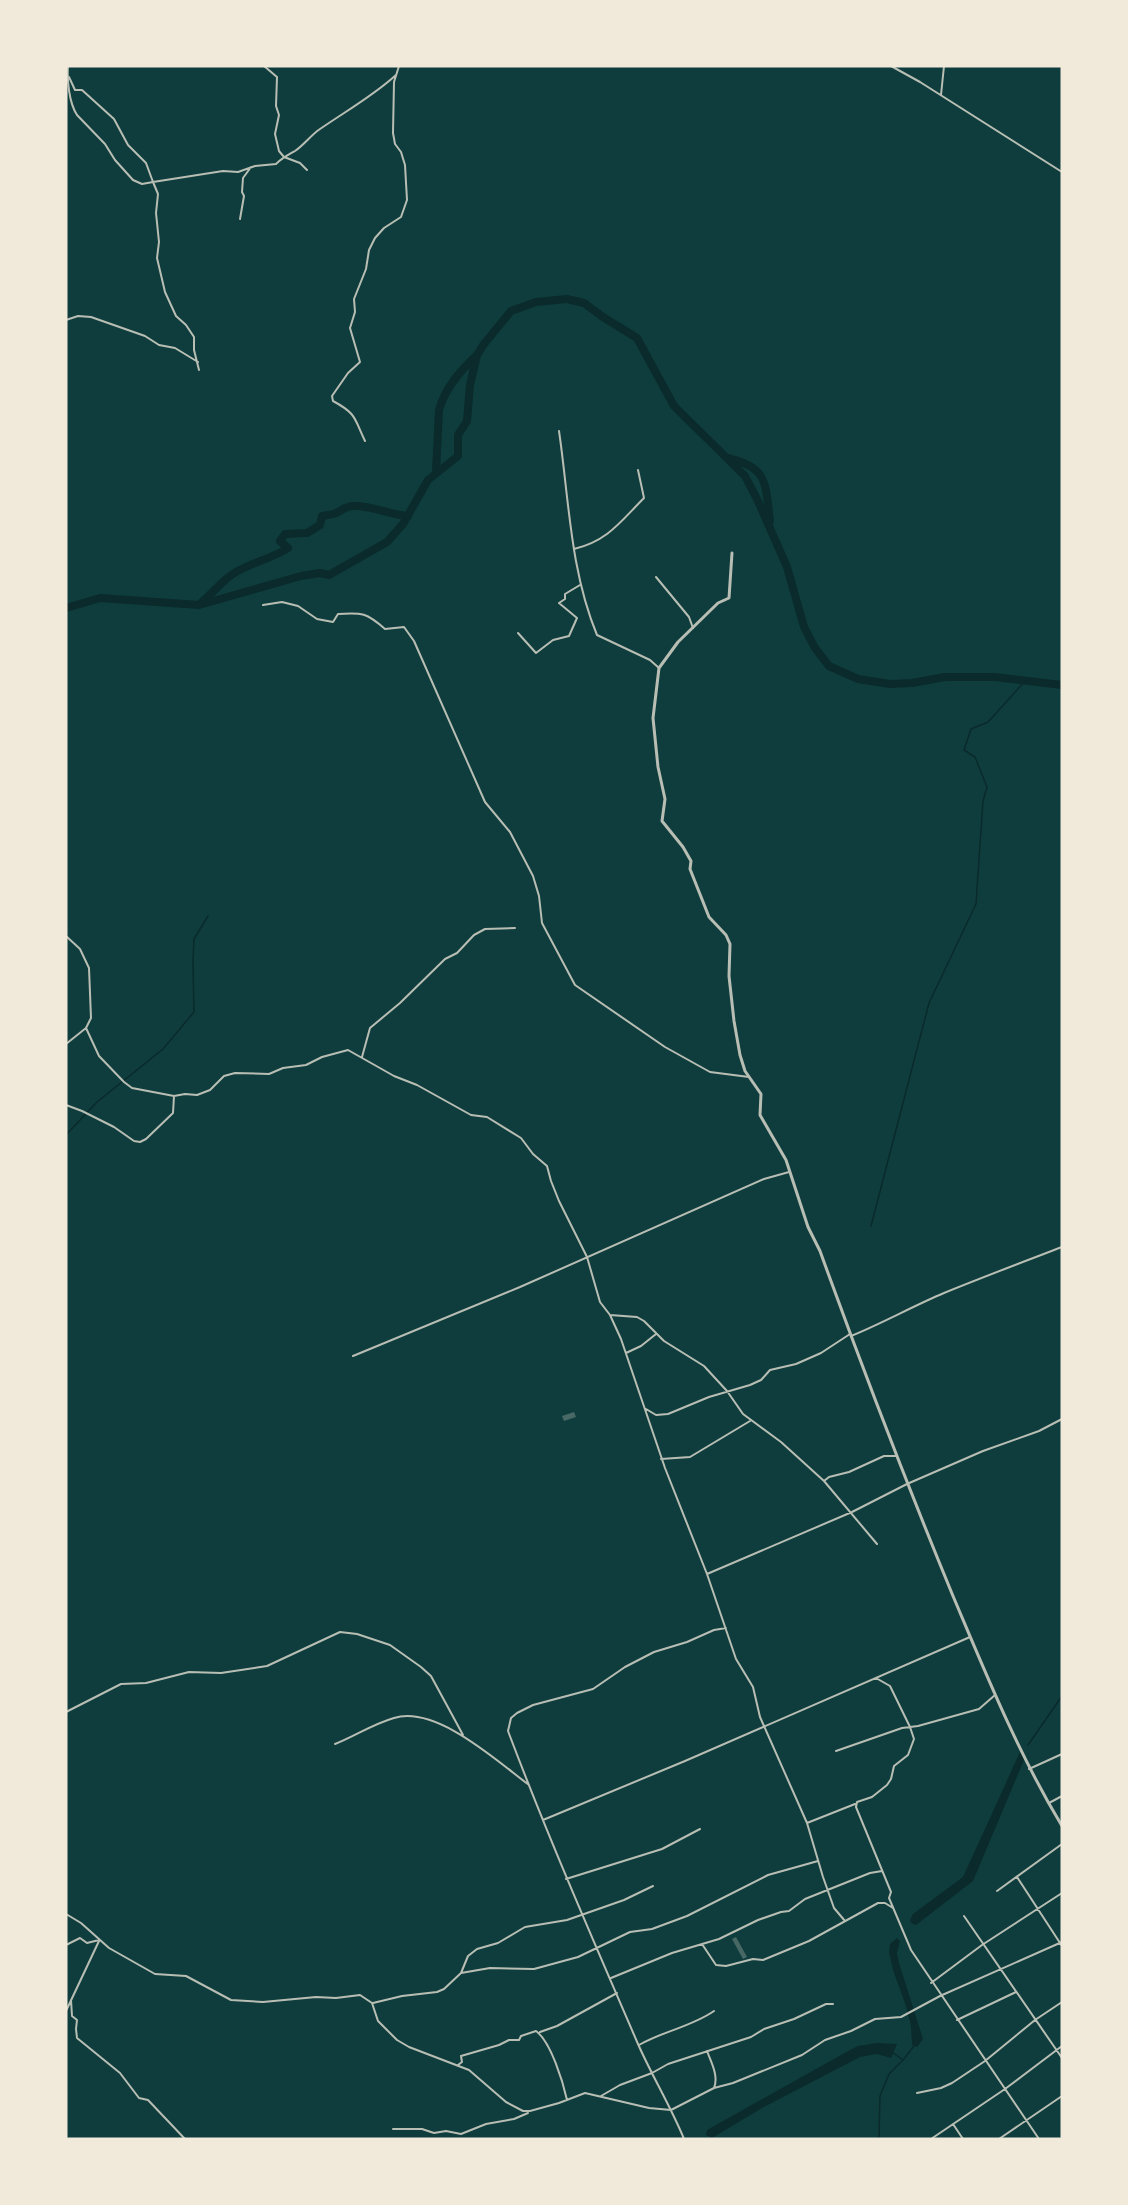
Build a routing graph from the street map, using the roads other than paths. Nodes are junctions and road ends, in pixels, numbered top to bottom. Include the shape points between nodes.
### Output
1 (68, 66) edge
2 (264, 66) edge
3 (399, 66) edge
4 (891, 66) edge
5 (945, 66) edge
6 (396, 75) junction
7 (69, 77) junction
8 (941, 95) junction
9 (284, 157) junction
10 (251, 168) junction
11 (307, 170) dead end
12 (1062, 172) edge
13 (153, 182) junction
14 (240, 219) dead end
15 (66, 320) edge
16 (198, 362) junction
17 (199, 370) dead end
18 (559, 431) dead end
19 (364, 441) dead end
20 (638, 470) dead end
21 (574, 549) junction
22 (732, 553) dead end
23 (656, 577) dead end
24 (580, 585) junction
25 (263, 605) dead end
26 (693, 628) junction
27 (518, 633) dead end
28 (659, 668) junction
29 (515, 928) dead end
30 (66, 936) edge
31 (86, 1028) junction
32 (66, 1044) edge
33 (362, 1057) junction
34 (749, 1077) junction
35 (174, 1096) junction
36 (66, 1105) edge
37 (789, 1171) junction
38 (1062, 1247) edge
39 (587, 1257) junction
40 (610, 1316) junction
41 (656, 1333) junction
42 (851, 1335) junction
43 (626, 1353) junction
44 (352, 1356) dead end
45 (727, 1391) junction
46 (645, 1409) junction
47 (1062, 1419) edge
48 (751, 1421) junction
49 (896, 1456) junction
50 (661, 1459) junction
51 (824, 1481) junction
52 (907, 1484) junction
53 (852, 1512) junction
54 (877, 1544) dead end
55 (707, 1574) junction
56 (726, 1628) junction
57 (970, 1637) junction
58 (876, 1678) junction
59 (995, 1695) junction
60 (66, 1712) edge
61 (765, 1726) junction
62 (910, 1726) junction
63 (463, 1735) junction
64 (335, 1744) dead end
65 (836, 1752) dead end
66 (1062, 1754) edge
67 (1029, 1769) junction
68 (529, 1785) junction
69 (1062, 1796) edge
70 (1048, 1803) junction
71 (856, 1804) junction
72 (542, 1820) junction
73 (807, 1823) junction
74 (1062, 1826) edge
75 (700, 1829) dead end
76 (1062, 1844) edge
77 (818, 1861) junction
78 (882, 1871) junction
79 (1017, 1877) junction
80 (566, 1879) junction
81 (653, 1886) dead end
82 (828, 1891) junction
83 (997, 1891) dead end
84 (1062, 1893) edge
85 (893, 1908) junction
86 (1038, 1908) junction
87 (66, 1914) edge
88 (583, 1914) junction
89 (964, 1916) dead end
90 (845, 1921) junction
91 (99, 1940) junction
92 (702, 1944) junction
93 (1061, 1944) edge
94 (66, 1945) edge
95 (982, 1945) junction
96 (598, 1948) junction
97 (1000, 1970) junction
98 (461, 1973) junction
99 (611, 1978) junction
100 (931, 1983) junction
101 (1016, 1992) junction
102 (617, 1993) junction
103 (940, 1996) junction
104 (71, 2000) junction
105 (1062, 2002) edge
106 (372, 2003) junction
107 (833, 2004) dead end
108 (66, 2011) edge
109 (714, 2011) dead end
110 (957, 2020) junction
111 (1035, 2020) junction
112 (539, 2033) junction
113 (639, 2045) junction
114 (1062, 2046) edge
115 (1057, 2050) junction
116 (707, 2051) junction
117 (1062, 2058) edge
118 (985, 2061) junction
119 (458, 2065) junction
120 (652, 2073) junction
121 (714, 2088) junction
122 (1005, 2089) junction
123 (917, 2093) dead end
124 (1062, 2096) edge
125 (600, 2097) junction
126 (567, 2101) junction
127 (671, 2110) junction
128 (530, 2111) junction
129 (1026, 2120) junction
130 (952, 2123) junction
131 (393, 2129) dead end
132 (461, 2134) junction
133 (457, 2137) dead end
134 (185, 2139) edge
135 (684, 2139) edge
136 (931, 2139) edge
137 (963, 2139) edge
138 (999, 2139) edge
139 (1039, 2139) edge

1 - 7 street
2 - 9 street via 277,77 279,115 275,134
3 - 6 street
4 - 8 street
5 - 8 street
6 - 9 street
6 - 19 street via 393,133 405,165 407,200 401,217 384,228 369,250 350,328 360,362 333,396 333,401 355,416
7 - 13 street via 75,90 82,90 114,119 128,145 146,163
7 - 13 street via 77,115 133,180 142,184
8 - 12 street
9 - 10 street via 276,164
9 - 11 street
10 - 13 street
10 - 14 street via 243,178
13 - 16 street via 158,194 157,258 165,292 194,337
15 - 16 street via 91,317 175,348
16 - 17 street
18 - 21 street
20 - 21 street via 644,498 602,539
21 - 24 street
22 - 26 street via 729,597
23 - 26 street via 689,616
24 - 27 street via 559,603 577,618 568,636 554,640 536,653
24 - 28 street via 597,635
25 - 34 street via 282,602 298,606 317,619 333,622 338,614 370,615 385,629 404,627 414,640 485,802 510,832 533,876 542,923 575,985 665,1047 710,1072
26 - 28 street
28 - 34 street via 653,718 665,798 663,821 691,861 690,870 709,917 730,944 734,1021 740,1055
29 - 33 street via 485,929 445,959 370,1028
30 - 31 street via 81,949 89,968 91,1018
31 - 32 street
31 - 35 street via 99,1056 124,1082 132,1088
33 - 35 street via 348,1050 269,1074 235,1073 224,1076 210,1090 198,1095
33 - 39 street via 522,1138 547,1166 550,1181
34 - 37 street via 761,1094 760,1115
35 - 36 street via 173,1113 140,1142
37 - 39 street
37 - 42 street
38 - 42 street
39 - 40 street via 600,1302
39 - 44 street
40 - 41 street via 637,1317
40 - 43 street
41 - 43 street
41 - 45 street via 704,1366
42 - 45 street via 796,1364 770,1370 758,1382
42 - 49 street
43 - 46 street
45 - 46 street via 668,1414 656,1415
45 - 48 street
46 - 50 street
47 - 52 street
48 - 50 street via 690,1457
48 - 51 street
49 - 51 street via 884,1456
49 - 52 street
50 - 55 street
51 - 53 street
52 - 53 street
52 - 57 street
53 - 54 street
53 - 55 street
55 - 56 street
56 - 61 street via 736,1659 753,1687
56 - 68 street via 654,1652 593,1689 517,1713 511,1718 508,1731
57 - 58 street
57 - 59 street
58 - 61 street
58 - 62 street via 890,1686
59 - 62 street via 979,1709
59 - 67 street
60 - 63 street via 121,1684 146,1683 189,1672 267,1666 340,1632 390,1645 421,1667 431,1676
61 - 72 street
61 - 73 street
62 - 65 street
62 - 71 street via 913,1744 905,1758 894,1766 890,1782
63 - 64 street via 415,1715 395,1717
63 - 68 street
66 - 67 street
67 - 70 street
68 - 72 street
69 - 70 street
70 - 74 street
71 - 73 street
71 - 78 street
72 - 80 street
73 - 77 street
75 - 80 street via 662,1849
76 - 79 street
77 - 82 street
77 - 96 street via 768,1875 687,1916 652,1929 630,1932
78 - 82 street
78 - 85 street
79 - 83 street
79 - 86 street
80 - 88 street
81 - 88 street
82 - 90 street via 834,1908
82 - 92 street via 805,1899 789,1911
84 - 86 street
85 - 90 street via 878,1903
85 - 100 street via 910,1950
86 - 93 street
86 - 95 street
87 - 91 street
88 - 96 street
88 - 98 street via 525,1927 498,1944 477,1949 468,1956
89 - 95 street
90 - 92 street via 810,1941 763,1960 726,1966 716,1965
91 - 94 street via 87,1942 80,1938
91 - 104 street
91 - 106 street via 155,1974 186,1976 231,2000 263,2002 355,1995
92 - 99 street
93 - 97 street
95 - 97 street
95 - 100 street
96 - 98 street via 534,1969 490,1968
96 - 99 street
97 - 101 street
97 - 103 street
98 - 106 street via 436,1992
99 - 102 street
100 - 103 street
101 - 110 street
101 - 111 street
102 - 112 street
102 - 113 street
103 - 110 street
103 - 121 street via 901,2017 875,2019 825,2040 802,2055
104 - 108 street
104 - 134 street via 77,2038 120,2073 139,2098 148,2100
105 - 111 street
106 - 119 street via 378,2021 397,2040
107 - 116 street
109 - 113 street
110 - 118 street
111 - 115 street
111 - 118 street
112 - 119 street via 534,2031 519,2040 461,2055
112 - 126 street via 553,2058
113 - 120 street
114 - 115 street
115 - 117 street
115 - 122 street
116 - 120 street
116 - 121 street via 717,2082
118 - 122 street
118 - 123 street via 941,2088
119 - 128 street via 516,2108
120 - 125 street
120 - 127 street
121 - 127 street
122 - 129 street
122 - 130 street
124 - 129 street
125 - 126 street via 585,2093
125 - 127 street
126 - 128 street
127 - 135 street
128 - 132 street
129 - 138 street
129 - 139 street
130 - 136 street
130 - 137 street
131 - 132 street
132 - 133 street

